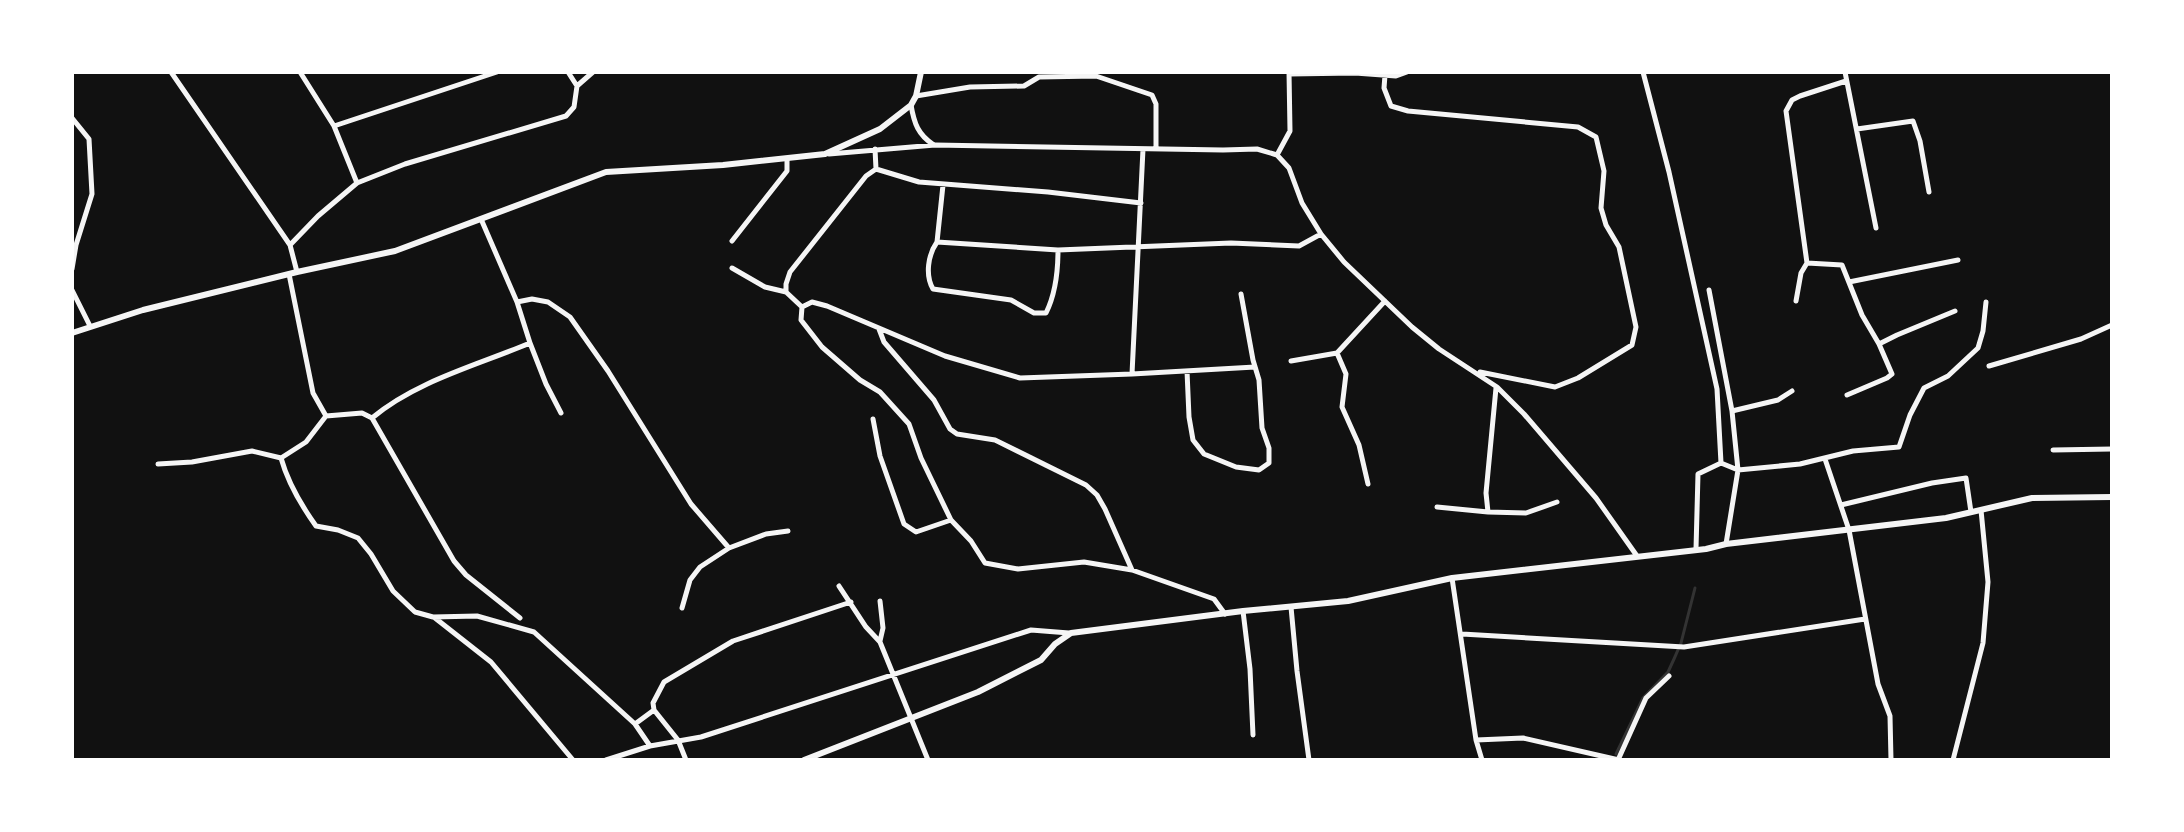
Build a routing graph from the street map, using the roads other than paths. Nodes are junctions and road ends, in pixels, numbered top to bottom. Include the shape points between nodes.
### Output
1 (171, 72) edge
2 (300, 72) edge
3 (497, 72) edge
4 (568, 72) edge
5 (593, 72) edge
6 (921, 72) edge
7 (1407, 72) edge
8 (1643, 72) edge
9 (1845, 72) edge
10 (1289, 73) edge
11 (1385, 75) junction
12 (1846, 81) junction
13 (577, 86) junction
14 (916, 96) junction
15 (911, 105) junction
16 (72, 118) edge
17 (334, 126) junction
18 (1857, 129) junction
19 (935, 145) junction
20 (875, 149) junction
21 (1143, 149) junction
22 (1156, 149) junction
23 (825, 154) junction
24 (1277, 155) junction
25 (787, 159) junction
26 (876, 169) junction
27 (357, 183) junction
28 (943, 185) junction
29 (1929, 192) dead end
30 (1141, 203) junction
31 (481, 219) junction
32 (1876, 228) dead end
33 (1321, 234) junction
34 (732, 241) dead end
35 (937, 242) junction
36 (290, 245) junction
37 (1139, 247) junction
38 (1058, 250) junction
39 (1958, 260) dead end
40 (1807, 263) junction
41 (732, 268) dead end
42 (72, 269) edge
43 (293, 273) junction
44 (1849, 282) junction
45 (72, 290) edge
46 (1709, 290) dead end
47 (786, 292) junction
48 (1241, 294) dead end
49 (1385, 301) junction
50 (1796, 301) dead end
51 (517, 302) junction
52 (1986, 302) dead end
53 (802, 307) junction
54 (1955, 311) dead end
55 (2112, 325) edge
56 (90, 326) junction
57 (878, 328) junction
58 (72, 333) edge
59 (530, 343) junction
60 (1879, 344) junction
61 (1337, 353) junction
62 (1291, 361) dead end
63 (1989, 366) dead end
64 (1255, 367) junction
65 (1187, 371) junction
66 (1475, 371) junction
67 (1132, 374) junction
68 (1497, 387) junction
69 (1792, 391) dead end
70 (1847, 395) dead end
71 (1732, 411) junction
72 (561, 413) dead end
73 (326, 416) junction
74 (372, 418) junction
75 (873, 419) dead end
76 (2112, 449) edge
77 (2053, 450) dead end
78 (281, 458) junction
79 (1825, 459) junction
80 (1721, 463) junction
81 (158, 464) dead end
82 (1738, 470) junction
83 (1368, 484) dead end
84 (2112, 497) edge
85 (1557, 502) dead end
86 (1841, 505) junction
87 (1437, 507) dead end
88 (1981, 510) junction
89 (1488, 512) junction
90 (1971, 512) junction
91 (951, 520) junction
92 (1849, 530) junction
93 (788, 531) dead end
94 (1726, 544) junction
95 (729, 548) junction
96 (1696, 549) junction
97 (1637, 556) junction
98 (1132, 570) junction
99 (1452, 578) junction
100 (839, 586) dead end
101 (880, 601) dead end
102 (851, 602) junction
103 (1291, 607) junction
104 (682, 608) dead end
105 (1243, 611) junction
106 (1225, 614) junction
107 (433, 617) junction
108 (520, 618) dead end
109 (1865, 619) junction
110 (1071, 633) junction
111 (1462, 634) junction
112 (880, 642) junction
113 (892, 675) junction
114 (1669, 676) dead end
115 (654, 710) junction
116 (910, 720) junction
117 (635, 724) junction
118 (1253, 735) dead end
119 (678, 740) junction
120 (1476, 740) junction
121 (650, 746) junction
122 (573, 760) edge
123 (606, 760) edge
124 (686, 760) edge
125 (804, 760) edge
126 (928, 760) edge
127 (1309, 760) edge
128 (1482, 760) edge
129 (1619, 760) edge
130 (1891, 760) edge
131 (1953, 760) edge

1 - 36 street
2 - 17 street
3 - 17 street
4 - 13 street
5 - 13 street
6 - 14 street
7 - 11 street
8 - 80 street via 1717,389
9 - 12 street
10 - 11 street
10 - 24 street via 1290,131
11 - 66 street via 1391,106 1408,111 1578,127 1596,137 1604,171 1601,208 1619,247 1636,327 1632,345 1555,387
12 - 18 street
12 - 40 street via 1792,100 1786,111
13 - 27 street via 574,107 566,116
14 - 15 street
14 - 22 street via 1024,86 1039,77 1096,76 1152,95
15 - 19 street via 920,134
15 - 23 street via 880,129
16 - 42 street via 89,139 92,194
17 - 27 street
18 - 29 street via 1913,121
18 - 32 street
19 - 20 street
19 - 21 street
20 - 23 street
20 - 26 street
21 - 22 street
21 - 30 street
22 - 24 street via 1257,149
23 - 25 street
24 - 33 street via 1289,168
25 - 31 street via 606,172
25 - 34 street via 787,171
26 - 28 street
26 - 47 street via 790,272
27 - 36 street
28 - 30 street
28 - 35 street
30 - 37 street
31 - 43 street via 395,251
31 - 51 street
33 - 37 street via 1299,246
33 - 49 street
35 - 38 street
35 - 38 street via 927,279 933,289 1011,300 1040,315 1051,302
36 - 43 street
37 - 38 street
37 - 67 street
39 - 44 street
40 - 44 street via 1842,265
40 - 50 street
41 - 47 street
43 - 56 street
43 - 73 street via 313,393
44 - 60 street
45 - 56 street
46 - 71 street
47 - 53 street
48 - 64 street
49 - 61 street
49 - 66 street via 1439,349
51 - 59 street
51 - 95 street via 548,302 570,317 691,504
52 - 79 street via 1978,348 1948,376 1924,388 1899,447
53 - 57 street via 812,302 827,306
53 - 91 street via 801,320 822,347 880,392 909,424
54 - 60 street
55 - 63 street
56 - 58 street
57 - 67 street via 945,356 1020,378
57 - 98 street via 950,429 995,440 1097,495
59 - 72 street
59 - 74 street via 388,404
60 - 70 street via 1892,374
61 - 62 street
61 - 83 street via 1346,374 1342,407
64 - 65 street
64 - 65 street via 1269,448 1269,463 1259,470 1204,454 1193,440
65 - 67 street
66 - 68 street
68 - 89 street
68 - 97 street via 1596,498
69 - 71 street via 1778,400
71 - 82 street
73 - 74 street via 362,413
73 - 78 street via 306,442
74 - 108 street via 454,561
75 - 91 street via 904,524 916,532
76 - 77 street
78 - 81 street via 252,451
78 - 107 street via 316,526 358,538 393,591 415,612
79 - 82 street
79 - 86 street
80 - 82 street
80 - 96 street via 1698,474
82 - 94 street
84 - 88 street via 2032,498
85 - 89 street via 1526,513
86 - 90 street via 1966,478
86 - 92 street
87 - 89 street
88 - 90 street
88 - 131 street via 1988,582 1983,643
90 - 92 street
91 - 98 street via 985,563 1018,569 1084,562
92 - 94 street
92 - 109 street
93 - 95 street
94 - 96 street
95 - 104 street via 695,573
96 - 97 street
97 - 99 street
98 - 106 street via 1214,599
99 - 103 street via 1348,601
99 - 111 street
100 - 102 street
101 - 112 street
102 - 112 street
102 - 115 street via 733,641 664,682
103 - 105 street
103 - 127 street
105 - 106 street
105 - 118 street
106 - 110 street
107 - 117 street via 477,616 534,632
107 - 122 street via 491,662
109 - 111 street via 1684,647
109 - 130 street via 1890,716
110 - 113 street via 1031,630
110 - 116 street via 1041,660
111 - 120 street
112 - 113 street
113 - 116 street
113 - 119 street
114 - 129 street via 1646,698
115 - 117 street
115 - 119 street
116 - 125 street
116 - 126 street
117 - 121 street
119 - 121 street
119 - 124 street
120 - 128 street
120 - 129 street via 1523,738
121 - 123 street

